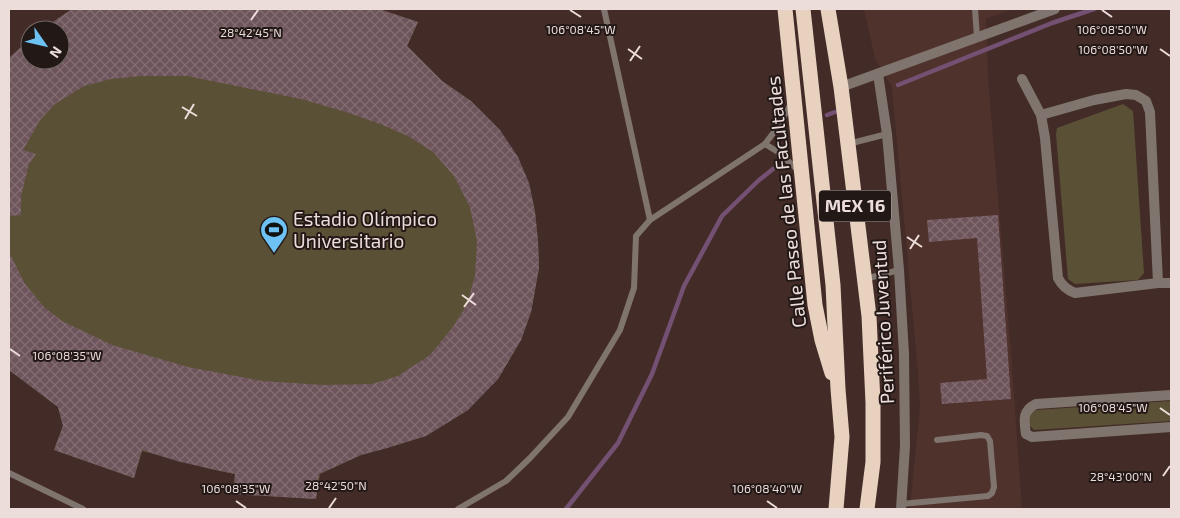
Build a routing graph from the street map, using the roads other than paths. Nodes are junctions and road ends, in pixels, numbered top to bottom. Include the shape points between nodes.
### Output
1 (604, 9) edge
2 (785, 9) edge
3 (803, 9) edge
4 (828, 9) edge
5 (975, 9) edge
6 (1055, 9) edge
7 (977, 37) junction
8 (878, 74) junction
9 (1022, 79) dead end
10 (841, 88) junction
11 (794, 98) junction
12 (1040, 115) junction
13 (888, 134) junction
14 (765, 144) junction
15 (848, 144) junction
16 (796, 153) junction
17 (650, 220) junction
18 (899, 270) junction
19 (864, 279) junction
20 (1158, 283) junction
21 (1171, 283) edge
22 (838, 389) junction
23 (1171, 395) edge
24 (1171, 427) edge
25 (936, 440) dead end
26 (9, 473) edge
27 (901, 507) edge
28 (82, 509) edge
29 (458, 509) edge
30 (836, 509) edge
31 (868, 509) edge

1 - 17 lane
2 - 11 highway, Calle Paseo de las Facultades / MEX 16
3 - 22 highway via 833,285
4 - 10 highway, MEX 16
5 - 7 lane
6 - 7 street
7 - 8 street
8 - 10 street
8 - 13 street, Periférico Juventud
9 - 12 street
10 - 15 highway, MEX 16
11 - 14 lane
11 - 16 highway, Calle Paseo de las Facultades / MEX 16
12 - 20 street via 1060,284 1075,293
12 - 20 street via 1126,94 1146,101 1150,112
13 - 15 lane
13 - 18 street, Periférico Juventud
14 - 16 lane via 780,155
14 - 17 lane
15 - 19 highway, MEX 16
16 - 22 highway, Calle Paseo de las Facultades / MEX 16 via 815,305
17 - 29 lane via 636,236 634,288 620,330 568,417 506,481
18 - 19 lane
18 - 27 street, Periférico Juventud via 905,404
19 - 31 highway, MEX 16 via 873,403 873,462
20 - 21 street
22 - 30 highway, MEX 16 via 842,437
23 - 24 street via 1036,404 1030,407 1024,420 1026,434 1032,437
25 - 27 lane via 986,436 990,440 992,493
26 - 28 lane

